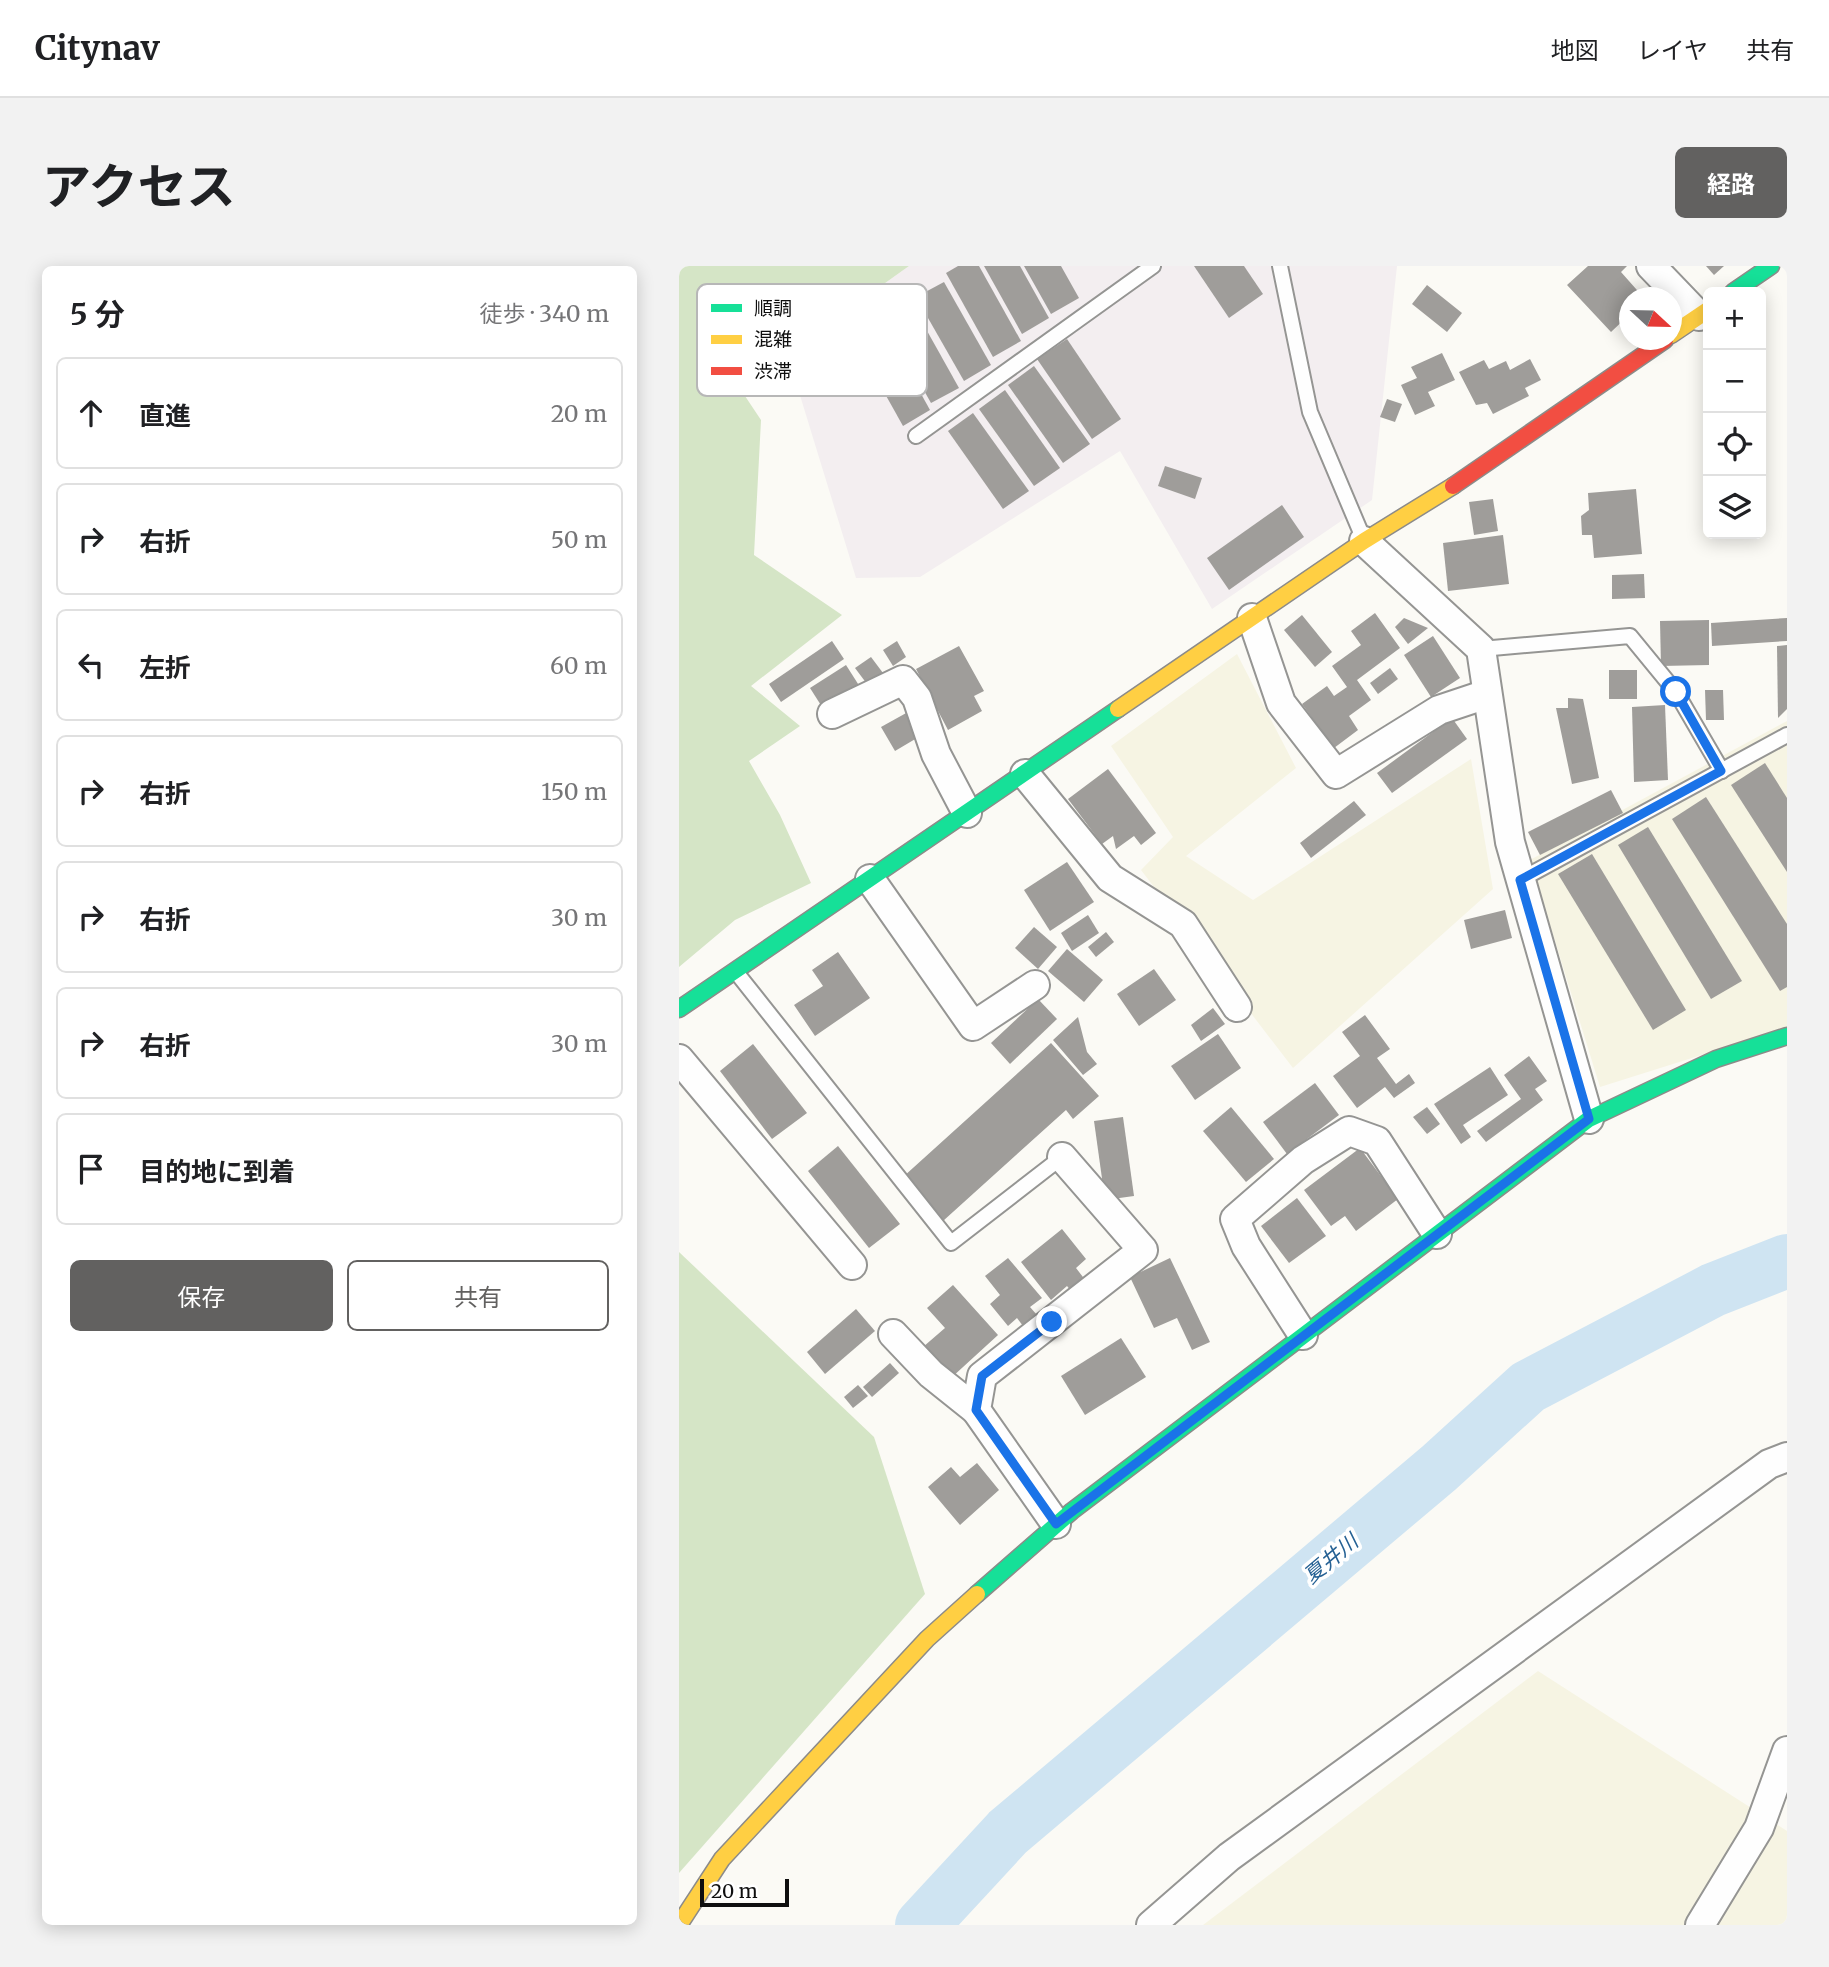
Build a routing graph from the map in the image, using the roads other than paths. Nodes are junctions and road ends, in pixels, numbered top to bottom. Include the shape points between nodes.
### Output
1 (1153, 266) edge
2 (1280, 266) edge
3 (1651, 266) edge
4 (1771, 266) edge
5 (1740, 287) edge
6 (1703, 312) edge
7 (1703, 314) edge
8 (1682, 328) edge
9 (1651, 350) edge
10 (916, 436) dead end
11 (1364, 541) junction
12 (1251, 618) junction
13 (1481, 649) junction
14 (1487, 694) junction
15 (832, 714) dead end
16 (1787, 735) edge
17 (1721, 771) junction
18 (1025, 774) junction
19 (967, 813) junction
20 (870, 879) junction
21 (1520, 880) junction
22 (736, 971) junction
23 (1035, 985) dead end
24 (1237, 1007) dead end
25 (679, 1009) edge
26 (1787, 1036) edge
27 (679, 1059) edge
28 (1589, 1119) junction
29 (1062, 1157) joint
30 (1437, 1234) junction
31 (852, 1265) dead end
32 (893, 1334) dead end
33 (1303, 1335) junction
34 (976, 1410) junction
35 (1787, 1457) edge
36 (1056, 1524) junction
37 (1787, 1751) edge
38 (679, 1925) edge
39 (1151, 1925) edge
40 (1700, 1925) edge

1 - 10 lane
2 - 11 lane via 1310,412
3 - 6 street
4 - 5 street
7 - 8 street
9 - 11 street via 1428,504
11 - 12 street
11 - 13 street
12 - 14 street via 1281,703 1336,774 1439,710
12 - 18 street
13 - 14 street
13 - 17 lane via 1630,636 1676,692
14 - 21 street
15 - 19 street via 904,680 917,698 936,754
16 - 17 lane
17 - 21 lane
18 - 19 street
18 - 24 street via 1109,878 1183,925
19 - 20 street
20 - 22 street
20 - 23 street via 973,1026
21 - 28 street
22 - 25 street
22 - 29 lane via 951,1243
26 - 28 street via 1716,1059
27 - 31 street
28 - 30 street
29 - 34 street via 1143,1250 982,1376
30 - 33 street
30 - 33 street via 1377,1141 1349,1131 1303,1160 1235,1219 1246,1246
32 - 34 street via 931,1374
33 - 36 street
34 - 36 street
35 - 39 street via 1769,1464 1229,1857
36 - 38 street via 927,1639 722,1858
37 - 40 street via 1759,1828

